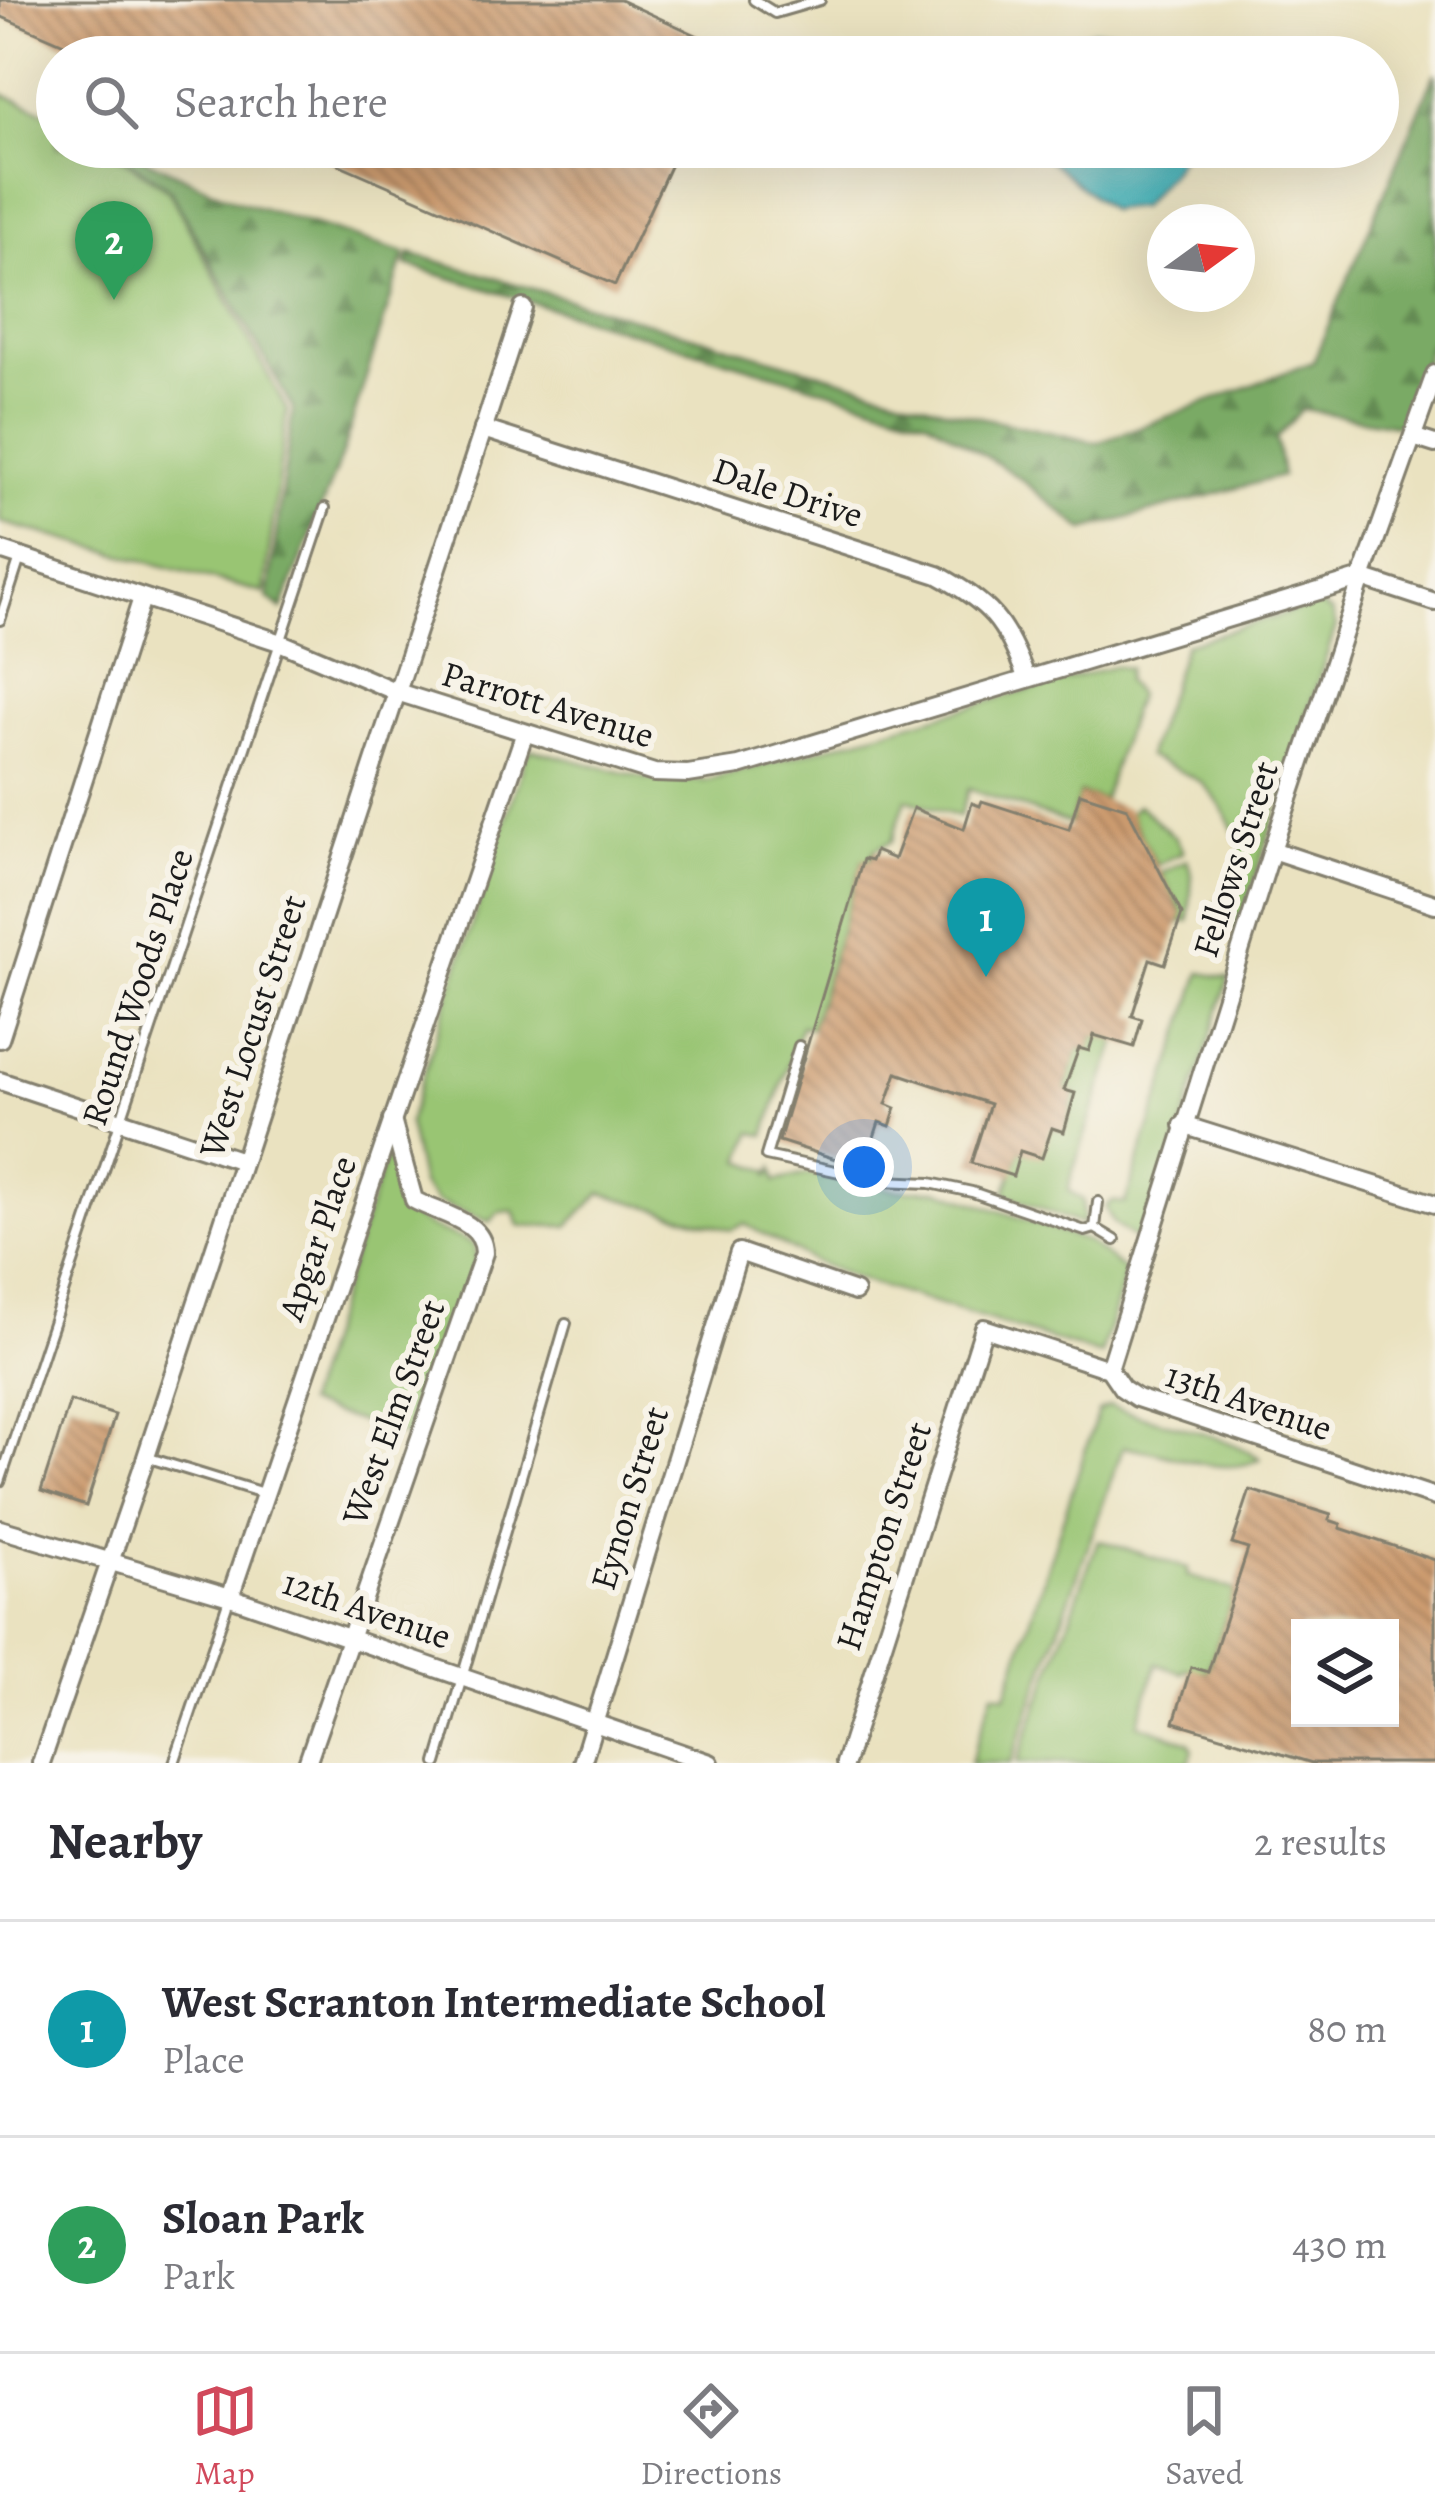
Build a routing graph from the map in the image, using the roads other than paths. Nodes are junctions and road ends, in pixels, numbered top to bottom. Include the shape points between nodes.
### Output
1 (754, 0) edge
2 (820, 0) edge
3 (523, 308) dead end
4 (1435, 374) edge
5 (484, 429) junction
6 (1413, 436) junction
7 (1435, 444) edge
8 (325, 508) dead end
9 (0, 550) edge
10 (20, 557) junction
11 (1362, 578) junction
12 (142, 598) junction
13 (1435, 602) edge
14 (0, 620) edge
15 (279, 642) junction
16 (1026, 677) junction
17 (397, 692) junction
18 (524, 735) junction
19 (1272, 850) junction
20 (1435, 904) edge
21 (0, 1039) edge
22 (799, 1046) dead end
23 (0, 1082) edge
24 (392, 1120) junction
25 (120, 1124) junction
26 (1183, 1125) junction
27 (242, 1161) junction
28 (1098, 1202) dead end
29 (1435, 1204) edge
30 (1095, 1228) junction
31 (1115, 1240) dead end
32 (856, 1292) dead end
33 (566, 1323) dead end
34 (984, 1328) joint
35 (1109, 1369) junction
36 (146, 1457) junction
37 (0, 1482) edge
38 (264, 1493) junction
39 (1435, 1497) edge
40 (0, 1529) edge
41 (108, 1561) junction
42 (230, 1597) junction
43 (347, 1641) junction
44 (465, 1677) junction
45 (595, 1724) junction
46 (41, 1763) edge
47 (174, 1763) edge
48 (307, 1763) edge
49 (437, 1763) edge
50 (582, 1763) edge
51 (710, 1763) edge
52 (845, 1763) edge

1 - 2 lane via 775,13
3 - 5 street, West Locust Street
4 - 6 street, Fellows Street
5 - 16 street, Dale Drive via 938,575 996,616
5 - 17 street, West Locust Street
6 - 7 street
6 - 11 street, Fellows Street
8 - 15 lane, Round Woods Place
9 - 10 street, Parrott Avenue
10 - 12 street, Parrott Avenue
10 - 14 lane
11 - 13 street
11 - 16 street, Parrott Avenue
11 - 19 street, Fellows Street
12 - 15 street, Parrott Avenue
12 - 21 street
15 - 17 street, Parrott Avenue
15 - 25 lane, Round Woods Place
16 - 18 street, Parrott Avenue via 739,766 688,774
17 - 18 street, Parrott Avenue
17 - 27 street, West Locust Street
18 - 24 street, Apgar Place
19 - 20 street
19 - 26 street, Fellows Street
22 - 30 lane via 766,1156 972,1192
23 - 25 street
24 - 38 street, Apgar Place
24 - 43 street, West Elm Street via 414,1199 477,1229 484,1253
25 - 27 street
25 - 37 lane, Round Woods Place
26 - 29 street
26 - 35 street, Fellows Street
27 - 36 street, West Locust Street
28 - 30 lane
30 - 31 lane
32 - 45 street, Eynon Street via 739,1252
33 - 44 lane
34 - 35 street, 13th Avenue
34 - 52 street, Hampton Street
35 - 39 street, 13th Avenue via 1137,1398
36 - 38 lane
36 - 41 street, West Locust Street
38 - 42 street, Apgar Place
40 - 41 street, 12th Avenue
41 - 42 street, 12th Avenue
41 - 46 street, West Locust Street
42 - 43 street, 12th Avenue
42 - 47 lane, Apgar Place
43 - 44 street, 12th Avenue
43 - 48 street, West Elm Street
44 - 45 street, 12th Avenue
44 - 49 lane
45 - 50 street, Eynon Street
45 - 51 street, 12th Avenue

